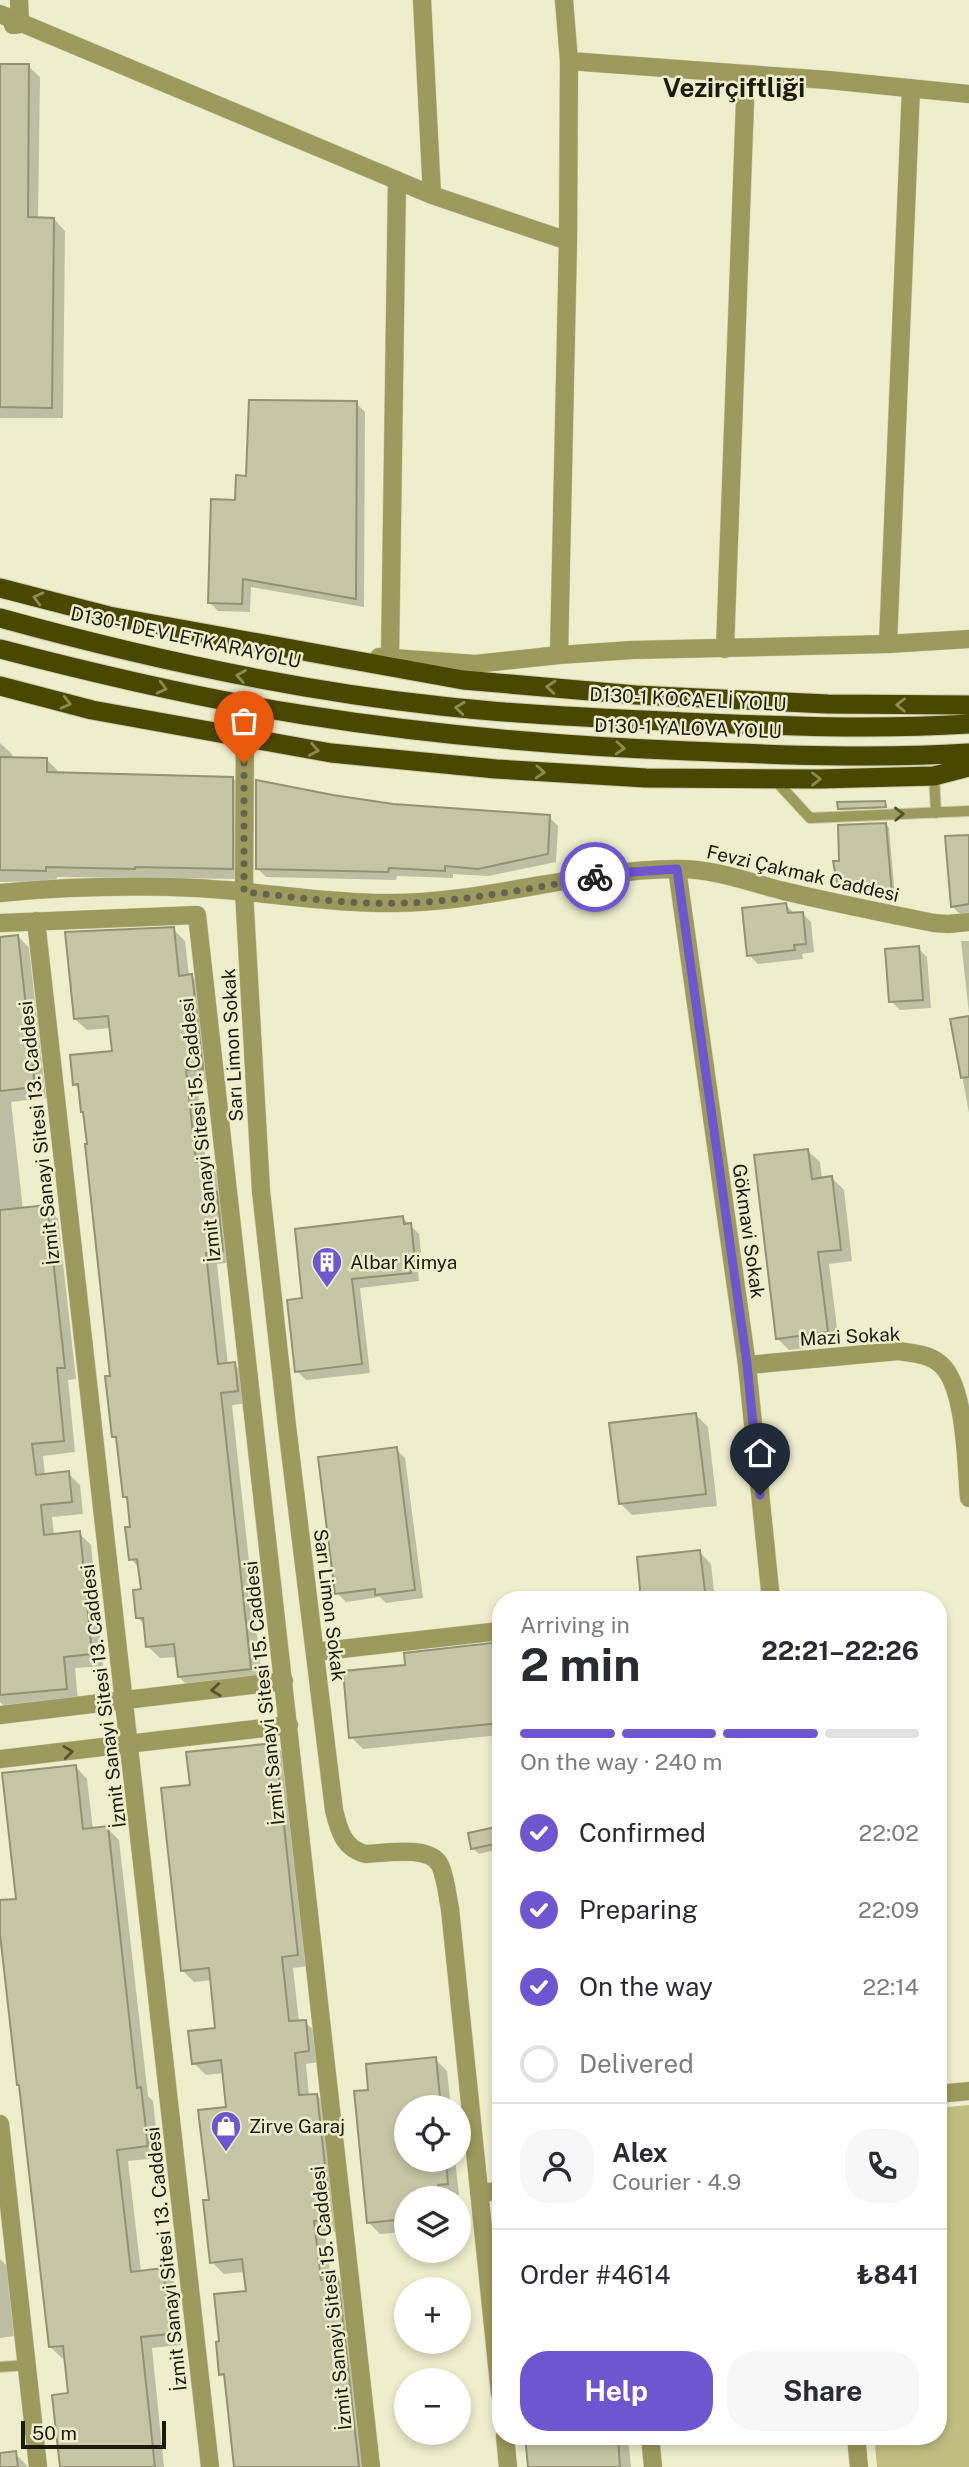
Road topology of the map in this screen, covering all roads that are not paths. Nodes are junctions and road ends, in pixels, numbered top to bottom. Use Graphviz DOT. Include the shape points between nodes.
graph roads {
  1 [pos="19,0"];
  2 [pos="422,0"];
  3 [pos="565,0"];
  4 [pos="0,14"];
  5 [pos="20,24"];
  6 [pos="0,26"];
  7 [pos="569,61"];
  8 [pos="746,74"];
  9 [pos="911,89"];
  10 [pos="969,94"];
  11 [pos="397,180"];
  12 [pos="432,195"];
  13 [pos="568,241"];
  14 [pos="0,589"];
  15 [pos="0,618"];
  16 [pos="969,639"];
  17 [pos="888,644"];
  18 [pos="288,648"];
  19 [pos="0,649"];
  20 [pos="724,649"];
  21 [pos="559,655"];
  22 [pos="390,658"];
  23 [pos="0,686"];
  24 [pos="405,701"];
  25 [pos="969,705"];
  26 [pos="969,724"];
  27 [pos="245,737"];
  28 [pos="969,753"];
  29 [pos="969,767"];
  30 [pos="934,776"];
  31 [pos="774,779"];
  32 [pos="969,811"];
  33 [pos="936,813"];
  34 [pos="677,869"];
  35 [pos="0,892"];
  36 [pos="244,892"];
  37 [pos="36,920"];
  38 [pos="969,922"];
  39 [pos="0,923"];
  40 [pos="747,1364"];
  41 [pos="969,1498"];
  42 [pos="770,1591"];
  43 [pos="492,1632"];
  44 [pos="315,1652"];
  45 [pos="284,1681"];
  46 [pos="125,1702"];
  47 [pos="0,1716"];
  48 [pos="289,1725"];
  49 [pos="130,1744"];
  50 [pos="0,1759"];
  51 [pos="969,2091"];
  52 [pos="947,2093"];
  53 [pos="0,2124"];
  54 [pos="492,2192"];
  55 [pos="479,2193"];
  56 [pos="492,2317"];
  57 [pos="27,2365"];
  58 [pos="0,2367"];
  59 [pos="506,2445"];
  60 [pos="651,2445"];
  61 [pos="857,2445"];
  62 [pos="38,2467"];
  63 [pos="209,2467"];
  64 [pos="371,2467"];
  65 [pos="508,2467"];
  66 [pos="653,2467"];
  67 [pos="859,2467"];
  1 -- 5 [label="street"];
  2 -- 12 [label="street"];
  3 -- 7 [label="street"];
  4 -- 5 [label="street"];
  5 -- 6 [label="street"];
  5 -- 11 [label="street"];
  7 -- 8 [label="street"];
  7 -- 13 [label="street"];
  8 -- 9 [label="street"];
  8 -- 20 [label="street"];
  9 -- 10 [label="street"];
  9 -- 17 [label="street"];
  11 -- 12 [label="street"];
  11 -- 22 [label="street"];
  12 -- 13 [label="street"];
  13 -- 21 [label="street"];
  18 -- 14 [label="highway, one-way" via="109,616"];
  24 -- 15 [label="highway, D130-1 DEVLETKARAYOLU, one-way" via="223,673"];
  16 -- 17 [label="street"];
  17 -- 20 [label="street"];
  18 -- 22 [label="street"];
  25 -- 18 [label="highway, one-way" via="636,695 463,680"];
  19 -- 28 [label="highway, D130-1 YALOVA YOLU, one-way" via="178,692 405,729 557,745 742,754"];
  20 -- 21 [label="street"];
  21 -- 22 [label="street" via="475,664"];
  23 -- 27 [label="highway, one-way" via="92,710"];
  26 -- 24 [label="highway, D130-1 KOCAELİ YOLU, one-way" via="783,726 488,711"];
  27 -- 31 [label="highway, one-way" via="331,753 496,769 646,778"];
  27 -- 36 [label="street, Sarı Limon Sokak"];
  29 -- 30 [label="highway"];
  31 -- 30 [label="highway, one-way"];
  30 -- 33 [label="lane"];
  31 -- 33 [label="lane, one-way" via="810,818"];
  32 -- 33 [label="lane"];
  34 -- 36 [label="street, Fevzi Çakmak Caddesi" via="405,903"];
  34 -- 38 [label="street, Fevzi Çakmak Caddesi" via="718,873 934,923"];
  34 -- 40 [label="street, Gökmavi Sokak"];
  35 -- 36 [label="street, Fevzi Çakmak Caddesi" via="139,887"];
  36 -- 44 [label="street, Sarı Limon Sokak" via="261,1191"];
  37 -- 39 [label="street"];
  37 -- 45 [label="street, İzmit Sanayi Sitesi 15. Caddesi" via="197,915"];
  37 -- 46 [label="street, İzmit Sanayi Sitesi 13. Caddesi"];
  40 -- 41 [label="street, Mazi Sokak" via="898,1351 937,1361 947,1370 959,1401"];
  40 -- 42 [label="street, Gökmavi Sokak"];
  43 -- 44 [label="street"];
  44 -- 55 [label="street, Sarı Limon Sokak" via="334,1810 342,1836 357,1852 432,1856 443,1874"];
  45 -- 46 [label="street, one-way"];
  45 -- 48 [label="street, İzmit Sanayi Sitesi 15. Caddesi"];
  46 -- 47 [label="street"];
  46 -- 49 [label="street, İzmit Sanayi Sitesi 13. Caddesi"];
  48 -- 49 [label="street"];
  48 -- 64 [label="street, İzmit Sanayi Sitesi 15. Caddesi"];
  50 -- 49 [label="street, one-way"];
  49 -- 63 [label="street, İzmit Sanayi Sitesi 13. Caddesi"];
  51 -- 52 [label="street"];
  53 -- 57 [label="street"];
  54 -- 55 [label="street"];
  55 -- 56 [label="street, Sarı Limon Sokak"];
  57 -- 58 [label="lane"];
  57 -- 62 [label="street"];
  59 -- 65 [label="street"];
  60 -- 66 [label="street"];
  61 -- 67 [label="street"];
}
